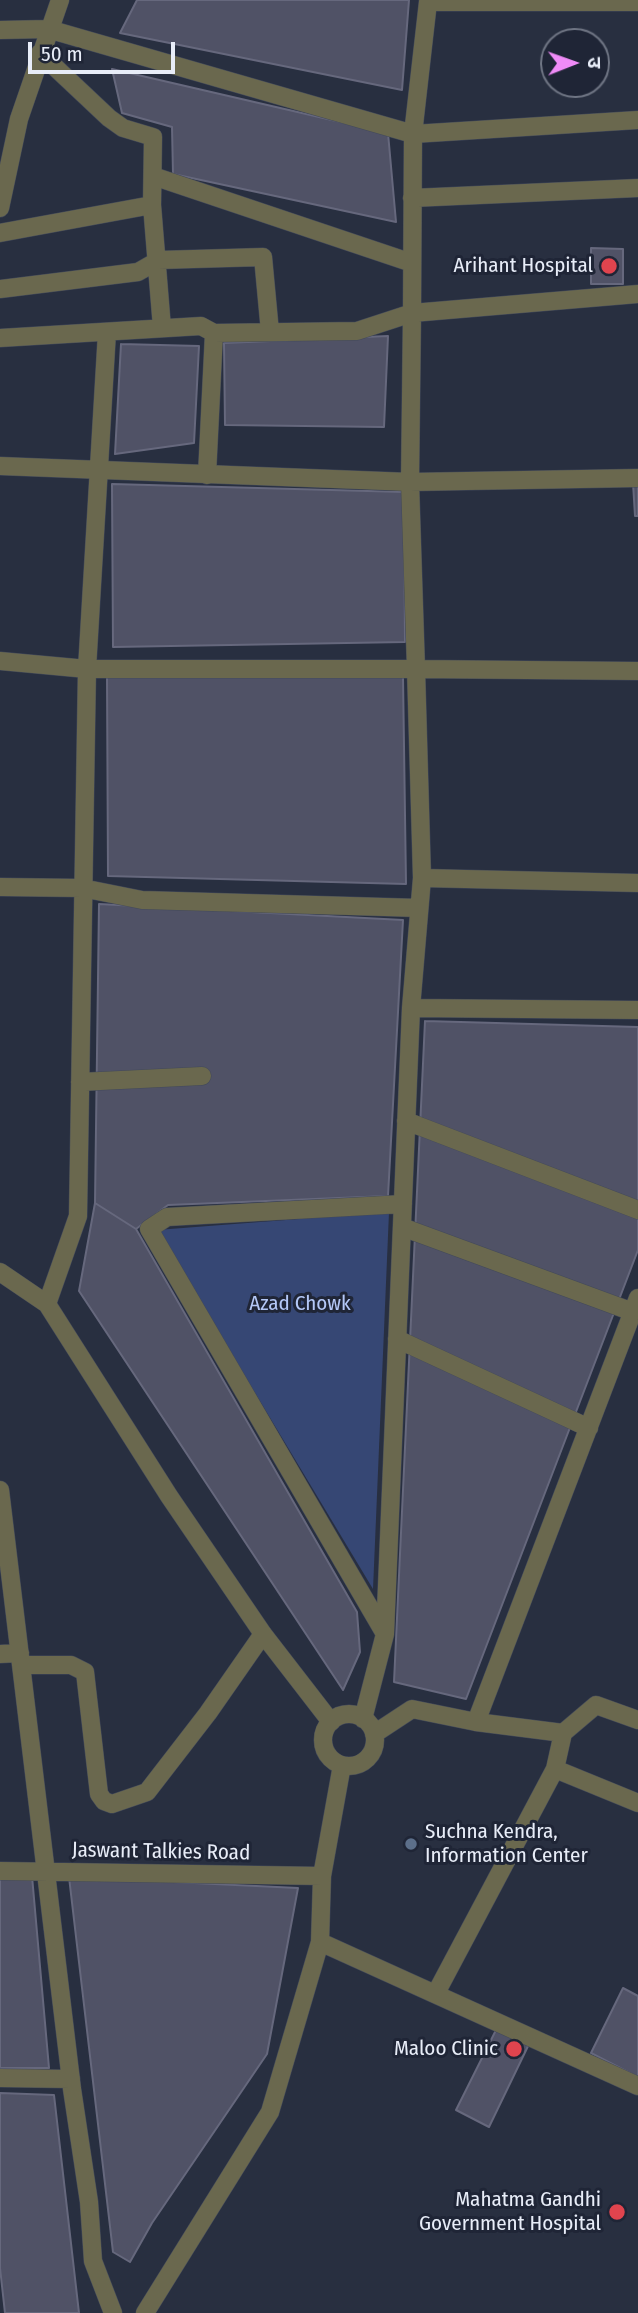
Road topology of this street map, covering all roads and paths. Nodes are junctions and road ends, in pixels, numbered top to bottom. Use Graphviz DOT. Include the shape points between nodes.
graph roads {
  1 [pos="61,0"];
  2 [pos="428,1"];
  3 [pos="638,2"];
  4 [pos="48,29"];
  5 [pos="0,30"];
  6 [pos="40,53"];
  7 [pos="638,120"];
  8 [pos="412,134"];
  9 [pos="153,176"];
  10 [pos="638,188"];
  11 [pos="412,198"];
  12 [pos="152,205"];
  13 [pos="0,208"];
  14 [pos="0,233"];
  15 [pos="159,260"];
  16 [pos="412,263"];
  17 [pos="0,289"];
  18 [pos="638,294"];
  19 [pos="412,313"];
  20 [pos="162,328"];
  21 [pos="107,332"];
  22 [pos="270,332"];
  23 [pos="214,333"];
  24 [pos="0,338"];
  25 [pos="0,466"];
  26 [pos="98,472"];
  27 [pos="207,475"];
  28 [pos="638,478"];
  29 [pos="410,482"];
  30 [pos="0,661"];
  31 [pos="87,669"];
  32 [pos="416,669"];
  33 [pos="638,671"];
  34 [pos="422,878"];
  35 [pos="638,883"];
  36 [pos="0,887"];
  37 [pos="82,888"];
  38 [pos="419,908"];
  39 [pos="411,1008"];
  40 [pos="638,1010"];
  41 [pos="202,1076"];
  42 [pos="79,1082"];
  43 [pos="406,1121"];
  44 [pos="403,1204"];
  45 [pos="638,1210"];
  46 [pos="402,1227"];
  47 [pos="0,1272"];
  48 [pos="47,1304"];
  49 [pos="635,1305"];
  50 [pos="397,1339"];
  51 [pos="589,1428"];
  52 [pos="0,1490"];
  53 [pos="263,1634"];
  54 [pos="385,1634"];
  55 [pos="0,1654"];
  56 [pos="21,1659"];
  57 [pos="363,1719"];
  58 [pos="638,1720"];
  59 [pos="331,1722"];
  60 [pos="476,1722"];
  61 [pos="563,1733"];
  62 [pos="374,1734"];
  63 [pos="342,1765"];
  64 [pos="555,1769"];
  65 [pos="638,1803"];
  66 [pos="0,1871"];
  67 [pos="48,1874"];
  68 [pos="322,1876"];
  69 [pos="320,1942"];
  70 [pos="436,1993"];
  71 [pos="0,2078"];
  72 [pos="71,2079"];
  73 [pos="638,2086"];
  74 [pos="113,2313"];
  75 [pos="145,2313"];
  1 -- 4 [label="street"];
  2 -- 3 [label="street"];
  2 -- 8 [label="street"];
  4 -- 5 [label="street"];
  4 -- 6 [label="street"];
  4 -- 8 [label="street"];
  6 -- 9 [label="street" via="109,118 123,128 153,137"];
  6 -- 13 [label="street" via="19,119"];
  7 -- 8 [label="street"];
  8 -- 11 [label="street"];
  9 -- 12 [label="street"];
  9 -- 16 [label="street"];
  10 -- 11 [label="street"];
  11 -- 16 [label="street"];
  12 -- 14 [label="street"];
  12 -- 15 [label="street"];
  15 -- 17 [label="street" via="138,271"];
  15 -- 20 [label="street"];
  15 -- 22 [label="street" via="263,257"];
  16 -- 19 [label="street"];
  18 -- 19 [label="street"];
  19 -- 22 [label="street" via="357,331"];
  19 -- 29 [label="street"];
  20 -- 21 [label="street"];
  20 -- 23 [label="street" via="201,326"];
  21 -- 24 [label="street"];
  21 -- 26 [label="street"];
  22 -- 23 [label="street"];
  23 -- 27 [label="street"];
  25 -- 26 [label="street"];
  26 -- 27 [label="street"];
  26 -- 31 [label="street"];
  27 -- 29 [label="street"];
  28 -- 29 [label="street"];
  29 -- 32 [label="street"];
  30 -- 31 [label="street"];
  31 -- 32 [label="street"];
  31 -- 37 [label="street"];
  32 -- 33 [label="street"];
  32 -- 34 [label="street"];
  34 -- 35 [label="street"];
  34 -- 38 [label="street"];
  36 -- 37 [label="street"];
  37 -- 38 [label="street" via="142,900"];
  37 -- 42 [label="street"];
  38 -- 39 [label="street"];
  39 -- 40 [label="street"];
  39 -- 43 [label="street"];
  41 -- 42 [label="street"];
  42 -- 48 [label="street" via="78,1216"];
  43 -- 44 [label="street"];
  43 -- 45 [label="street"];
  44 -- 46 [label="street"];
  44 -- 54 [label="street" via="167,1217 149,1229"];
  46 -- 49 [label="street"];
  46 -- 50 [label="street"];
  47 -- 48 [label="street"];
  48 -- 53 [label="street"];
  49 -- 51 [label="street"];
  50 -- 51 [label="street"];
  50 -- 54 [label="street"];
  51 -- 60 [label="street"];
  52 -- 56 [label="street"];
  53 -- 56 [label="street" via="147,1792 112,1804 99,1794 85,1672 71,1665"];
  53 -- 59 [label="street"];
  54 -- 57 [label="street"];
  55 -- 56 [label="street"];
  56 -- 67 [label="street"];
  57 -- 59 [label="street" via="346,1715"];
  57 -- 62 [label="street"];
  58 -- 61 [label="street" via="596,1706"];
  59 -- 63 [label="street" via="324,1735 325,1751"];
  60 -- 61 [label="street"];
  60 -- 62 [label="street" via="412,1709"];
  61 -- 64 [label="street"];
  62 -- 63 [label="street" via="373,1749 364,1761"];
  63 -- 68 [label="street"];
  64 -- 65 [label="street"];
  64 -- 70 [label="street"];
  66 -- 67 [label="street, Jaswant Talkies Road"];
  67 -- 68 [label="street, Jaswant Talkies Road"];
  67 -- 72 [label="street"];
  68 -- 69 [label="street"];
  69 -- 70 [label="street"];
  69 -- 75 [label="street" via="270,2112"];
  70 -- 73 [label="street"];
  71 -- 72 [label="street"];
  72 -- 74 [label="street" via="93,2261"];
}
